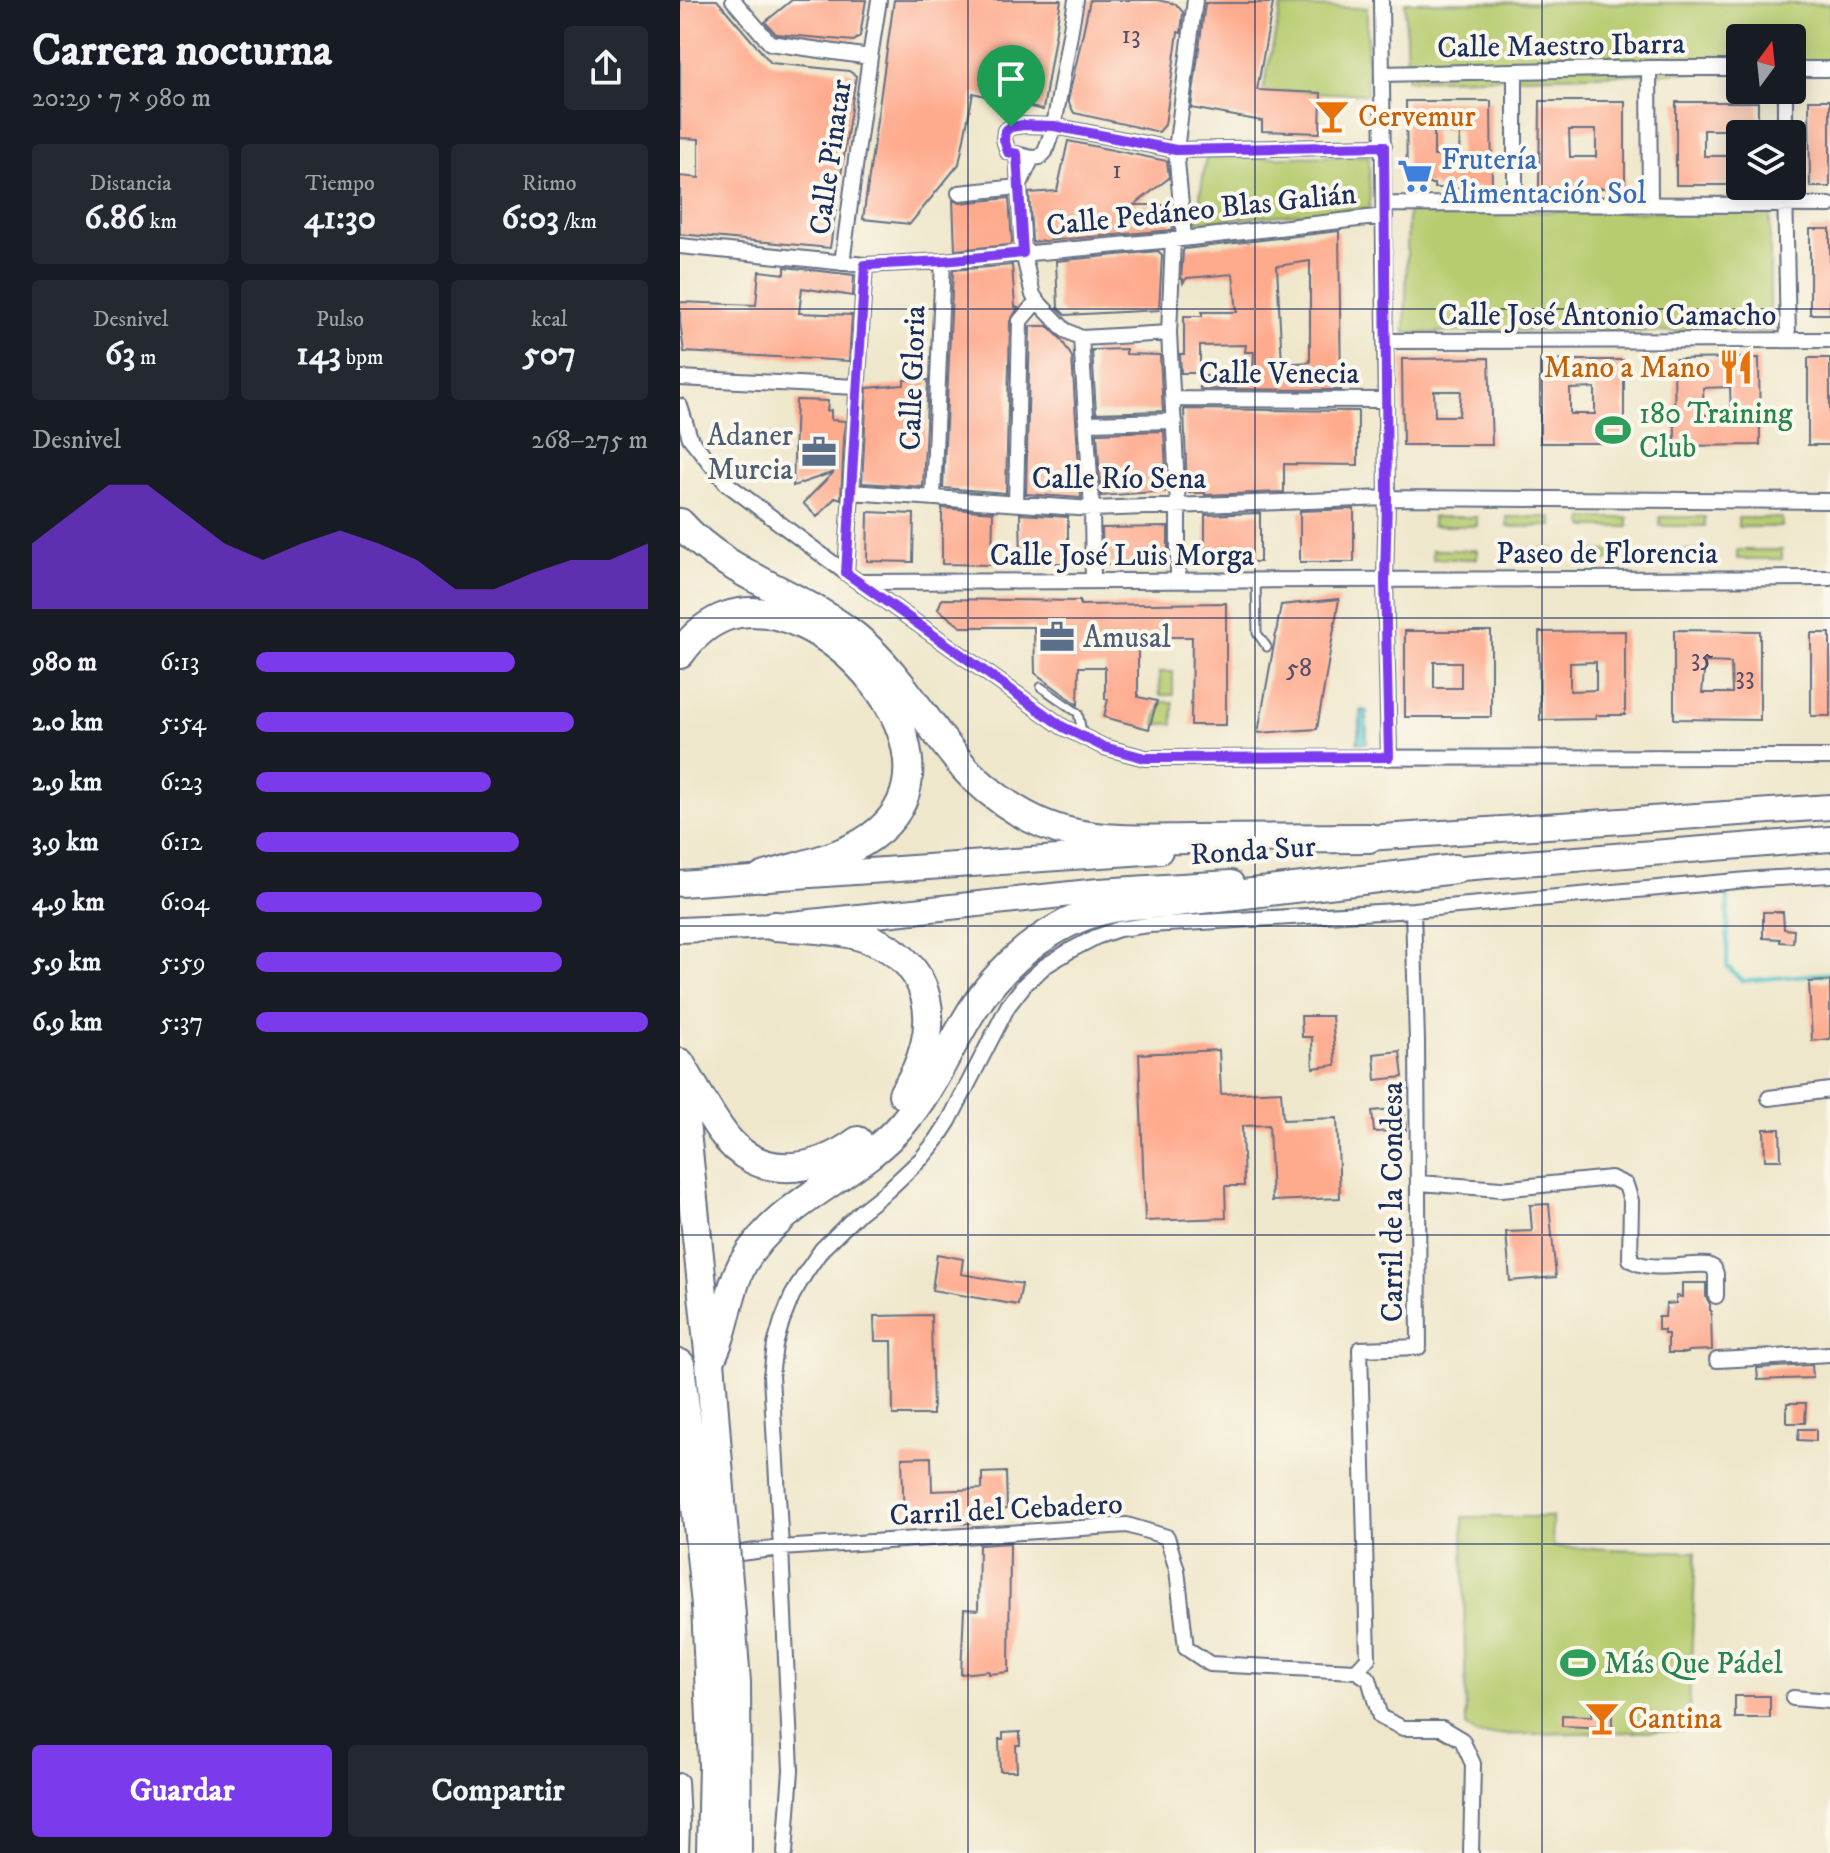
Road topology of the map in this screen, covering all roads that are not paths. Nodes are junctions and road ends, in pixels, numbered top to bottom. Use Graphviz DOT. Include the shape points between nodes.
graph roads {
  1 [pos="733,0"];
  2 [pos="879,0"];
  3 [pos="1076,0"];
  4 [pos="1195,0"];
  5 [pos="1381,0"];
  6 [pos="870,57"];
  7 [pos="1649,68"];
  8 [pos="1726,68"];
  9 [pos="1806,69"];
  10 [pos="1830,69"];
  11 [pos="1515,72"];
  12 [pos="1382,74"];
  13 [pos="1054,126"];
  14 [pos="1384,146"];
  15 [pos="1176,150"];
  16 [pos="1025,156"];
  17 [pos="1019,187"];
  18 [pos="959,193"];
  19 [pos="1785,200"];
  20 [pos="1515,204"];
  21 [pos="1650,205"];
  22 [pos="1785,205"];
  23 [pos="1830,205"];
  24 [pos="1385,210"];
  25 [pos="1178,239"];
  26 [pos="680,246"];
  27 [pos="1023,253"];
  28 [pos="943,261"];
  29 [pos="842,263"];
  30 [pos="865,265"];
  31 [pos="1037,301"];
  32 [pos="1169,333"];
  33 [pos="1081,338"];
  34 [pos="1788,340"];
  35 [pos="1830,340"];
  36 [pos="1385,341"];
  37 [pos="680,378"];
  38 [pos="857,387"];
  39 [pos="1173,399"];
  40 [pos="1386,400"];
  41 [pos="680,406"];
  42 [pos="1174,421"];
  43 [pos="1086,423"];
  44 [pos="851,492"];
  45 [pos="933,498"];
  46 [pos="1387,498"];
  47 [pos="1830,501"];
  48 [pos="1016,504"];
  49 [pos="1178,506"];
  50 [pos="1092,509"];
  51 [pos="680,523"];
  52 [pos="846,573"];
  53 [pos="1830,578"];
  54 [pos="1385,580"];
  55 [pos="1093,581"];
  56 [pos="1178,581"];
  57 [pos="1256,581"];
  58 [pos="860,582"];
  59 [pos="1267,647"];
  60 [pos="680,654"];
  61 [pos="1041,687"];
  62 [pos="1083,738"];
  63 [pos="1389,757"];
  64 [pos="1830,757"];
  65 [pos="1830,807"];
  66 [pos="1369,838"];
  67 [pos="1830,839"];
  68 [pos="1455,869"];
  69 [pos="1830,875"];
  70 [pos="763,877"];
  71 [pos="680,884"];
  72 [pos="1413,910"];
  73 [pos="774,926"];
  74 [pos="680,930"];
  75 [pos="680,1063"];
  76 [pos="680,1075"];
  77 [pos="1830,1090"];
  78 [pos="1769,1098"];
  79 [pos="1419,1183"];
  80 [pos="1716,1296"];
  81 [pos="1830,1354"];
  82 [pos="1717,1360"];
  83 [pos="710,1361"];
  84 [pos="680,1364"];
  85 [pos="708,1503"];
  86 [pos="781,1548"];
  87 [pos="693,1559"];
  88 [pos="718,1604"];
  89 [pos="1356,1671"];
  90 [pos="1793,1698"];
  91 [pos="1830,1701"];
  92 [pos="680,1781"];
  93 [pos="681,1853"];
  94 [pos="711,1853"];
  95 [pos="737,1853"];
  96 [pos="785,1853"];
  97 [pos="1471,1853"];
  1 -- 6 [label="street, Calle Pinatar" via="770,43"];
  2 -- 6 [label="street, Calle Pinatar"];
  3 -- 13 [label="street"];
  4 -- 15 [label="street"];
  5 -- 12 [label="street"];
  6 -- 29 [label="street, Calle Pinatar"];
  7 -- 8 [label="street, Calle Maestro Ibarra"];
  7 -- 11 [label="street, Calle Maestro Ibarra"];
  7 -- 21 [label="street"];
  9 -- 10 [label="street"];
  11 -- 12 [label="street, Calle Maestro Ibarra"];
  11 -- 20 [label="street"];
  12 -- 14 [label="street"];
  13 -- 15 [label="street"];
  13 -- 16 [label="street" via="1045,152"];
  13 -- 16 [label="street" via="1024,125 1005,131 1008,152"];
  14 -- 15 [label="street"];
  14 -- 24 [label="street"];
  15 -- 25 [label="street"];
  16 -- 17 [label="street"];
  17 -- 18 [label="street"];
  17 -- 27 [label="street"];
  19 -- 22 [label="street"];
  20 -- 21 [label="street, Calle Pedáneo Blas Galián"];
  20 -- 24 [label="street, Calle Pedáneo Blas Galián"];
  21 -- 22 [label="street, Calle Pedáneo Blas Galián"];
  22 -- 23 [label="street, Calle Pedáneo Blas Galián"];
  22 -- 34 [label="street"];
  24 -- 25 [label="street, Calle Pedáneo Blas Galián"];
  24 -- 36 [label="street"];
  25 -- 27 [label="street, Calle Pedáneo Blas Galián"];
  25 -- 32 [label="street"];
  26 -- 29 [label="street, Calle Pedáneo Blas Galián"];
  27 -- 28 [label="street, Calle Pedáneo Blas Galián"];
  27 -- 31 [label="street"];
  28 -- 30 [label="street, Calle Pedáneo Blas Galián"];
  28 -- 45 [label="street, Calle Gloria"];
  29 -- 30 [label="street, Calle Pedáneo Blas Galián"];
  30 -- 38 [label="street"];
  31 -- 33 [label="street" via="1065,330"];
  31 -- 48 [label="street" via="1020,321"];
  32 -- 33 [label="street"];
  32 -- 39 [label="street"];
  33 -- 43 [label="street"];
  34 -- 35 [label="street, Calle José Antonio Camacho"];
  34 -- 36 [label="street, Calle José Antonio Camacho"];
  36 -- 40 [label="street"];
  37 -- 38 [label="street"];
  38 -- 44 [label="street"];
  39 -- 40 [label="street, Calle Venecia"];
  39 -- 42 [label="street"];
  40 -- 46 [label="street"];
  41 -- 52 [label="street" via="690,438 726,483"];
  42 -- 43 [label="street"];
  42 -- 49 [label="street"];
  43 -- 50 [label="street"];
  44 -- 45 [label="street, Calle Río Sena"];
  44 -- 52 [label="street"];
  45 -- 48 [label="street, Calle Río Sena"];
  46 -- 47 [label="street, Paseo de Florencia"];
  46 -- 49 [label="street, Calle Río Sena"];
  46 -- 54 [label="street"];
  48 -- 50 [label="street, Calle Río Sena"];
  49 -- 50 [label="street, Calle Río Sena"];
  49 -- 56 [label="street"];
  50 -- 55 [label="street"];
  51 -- 66 [label="highway" via="734,567 856,637 890,669 971,775 1036,820 1071,833 1121,839"];
  52 -- 58 [label="street"];
  53 -- 54 [label="street, Paseo de Florencia"];
  54 -- 57 [label="street, Calle José Luis Morga"];
  54 -- 63 [label="street"];
  55 -- 56 [label="street, Calle José Luis Morga"];
  55 -- 58 [label="street, Calle José Luis Morga"];
  56 -- 57 [label="street, Calle José Luis Morga"];
  57 -- 59 [label="lane" via="1257,633"];
  58 -- 62 [label="street"];
  60 -- 70 [label="highway" via="697,634 726,617 756,613 789,620 836,646 866,673 903,737 906,786 883,828 837,856"];
  61 -- 62 [label="lane" via="1078,713"];
  62 -- 63 [label="street" via="1145,758"];
  63 -- 64 [label="street"];
  65 -- 66 [label="main road, Ronda Sur"];
  66 -- 70 [label="main road, Ronda Sur"];
  67 -- 68 [label="main road, Ronda Sur"];
  68 -- 73 [label="main road, Ronda Sur" via="1099,891"];
  68 -- 83 [label="highway" via="1123,906 1077,919 1039,940 990,986 902,1124 759,1240 735,1279"];
  69 -- 72 [label="street"];
  70 -- 71 [label="main road, Ronda Sur"];
  72 -- 79 [label="street, Carril de la Condesa"];
  72 -- 86 [label="street" via="1119,929 1071,950 1025,984 936,1141 822,1249 792,1296 775,1345 771,1376"];
  73 -- 74 [label="main road, Ronda Sur"];
  73 -- 75 [label="highway" via="855,935 890,950 914,973 928,1002 929,1028 919,1067 902,1096 874,1128 830,1160 778,1167 732,1145"];
  76 -- 83 [label="highway"];
  77 -- 78 [label="street"];
  79 -- 80 [label="street" via="1501,1189 1619,1181 1631,1201 1633,1263 1708,1265 1716,1274"];
  79 -- 89 [label="street, Carril de la Condesa" via="1419,1347 1360,1349 1368,1658"];
  81 -- 82 [label="street"];
  83 -- 85 [label="highway"];
  84 -- 85 [label="highway"];
  85 -- 88 [label="highway, bridge"];
  86 -- 87 [label="street"];
  86 -- 89 [label="street, Carril del Cebadero" via="1127,1525 1167,1537 1177,1570 1186,1648 1210,1664"];
  86 -- 96 [label="street" via="791,1770"];
  88 -- 94 [label="highway"];
  88 -- 95 [label="highway" via="736,1683"];
  89 -- 97 [label="street" via="1369,1679 1380,1717 1403,1728 1442,1728 1462,1740 1473,1764"];
  90 -- 91 [label="street"];
  92 -- 93 [label="street"];
}
